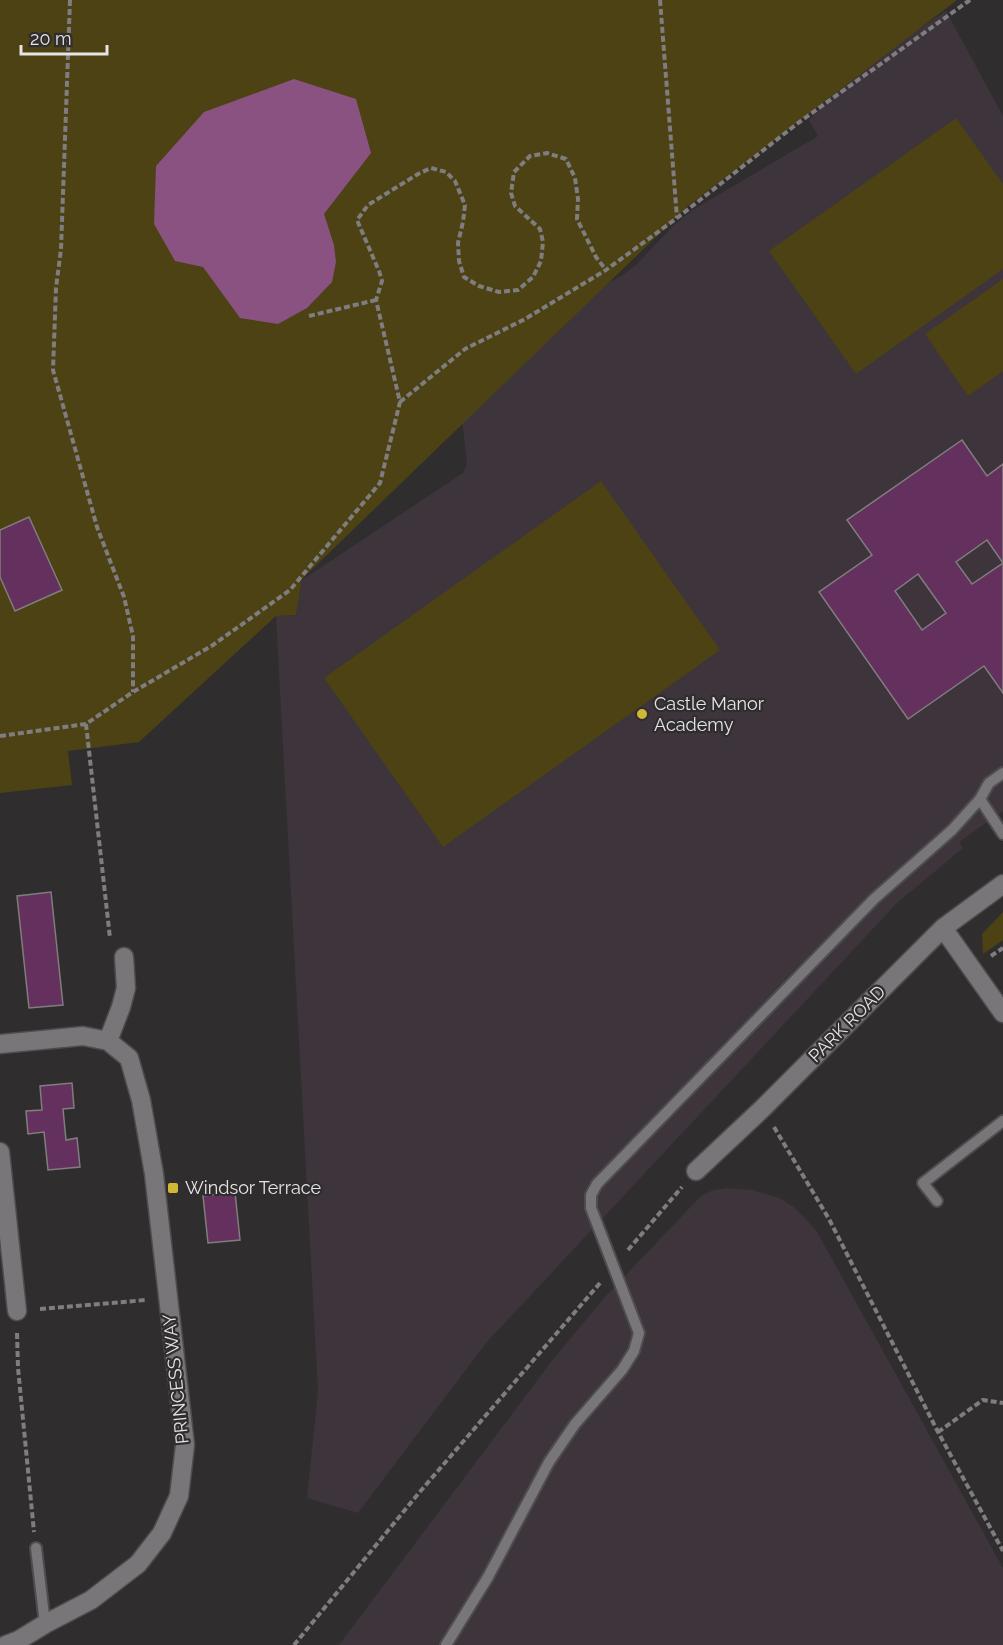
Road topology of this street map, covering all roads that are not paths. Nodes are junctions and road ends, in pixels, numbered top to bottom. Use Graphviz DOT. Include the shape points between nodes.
graph roads {
  1 [pos="1003,773"];
  2 [pos="980,799"];
  3 [pos="1003,834"];
  4 [pos="1003,884"];
  5 [pos="943,927"];
  6 [pos="124,957"];
  7 [pos="1003,1013"];
  8 [pos="108,1041"];
  9 [pos="0,1044"];
  10 [pos="1003,1121"];
  11 [pos="0,1152"];
  12 [pos="696,1171"];
  13 [pos="937,1201"];
  14 [pos="17,1311"];
  15 [pos="36,1548"];
  16 [pos="37,1634"];
  17 [pos="6,1645"];
  18 [pos="446,1645"];
  1 -- 2 [label="lane" via="989,783"];
  2 -- 3 [label="lane"];
  2 -- 18 [label="lane" via="952,830 874,898 597,1184 591,1195 591,1208 639,1333 634,1351 549,1462 488,1577"];
  4 -- 5 [label="street, PARK ROAD"];
  5 -- 7 [label="street"];
  5 -- 12 [label="street, PARK ROAD"];
  6 -- 8 [label="street" via="126,988"];
  8 -- 9 [label="street" via="83,1036"];
  8 -- 16 [label="street, PRINCESS WAY" via="129,1058 141,1100 154,1174 185,1446 179,1496 162,1533 138,1564"];
  10 -- 13 [label="lane" via="923,1183"];
  11 -- 14 [label="street"];
  15 -- 16 [label="lane"];
  16 -- 17 [label="street, PRINCESS WAY"];
}
